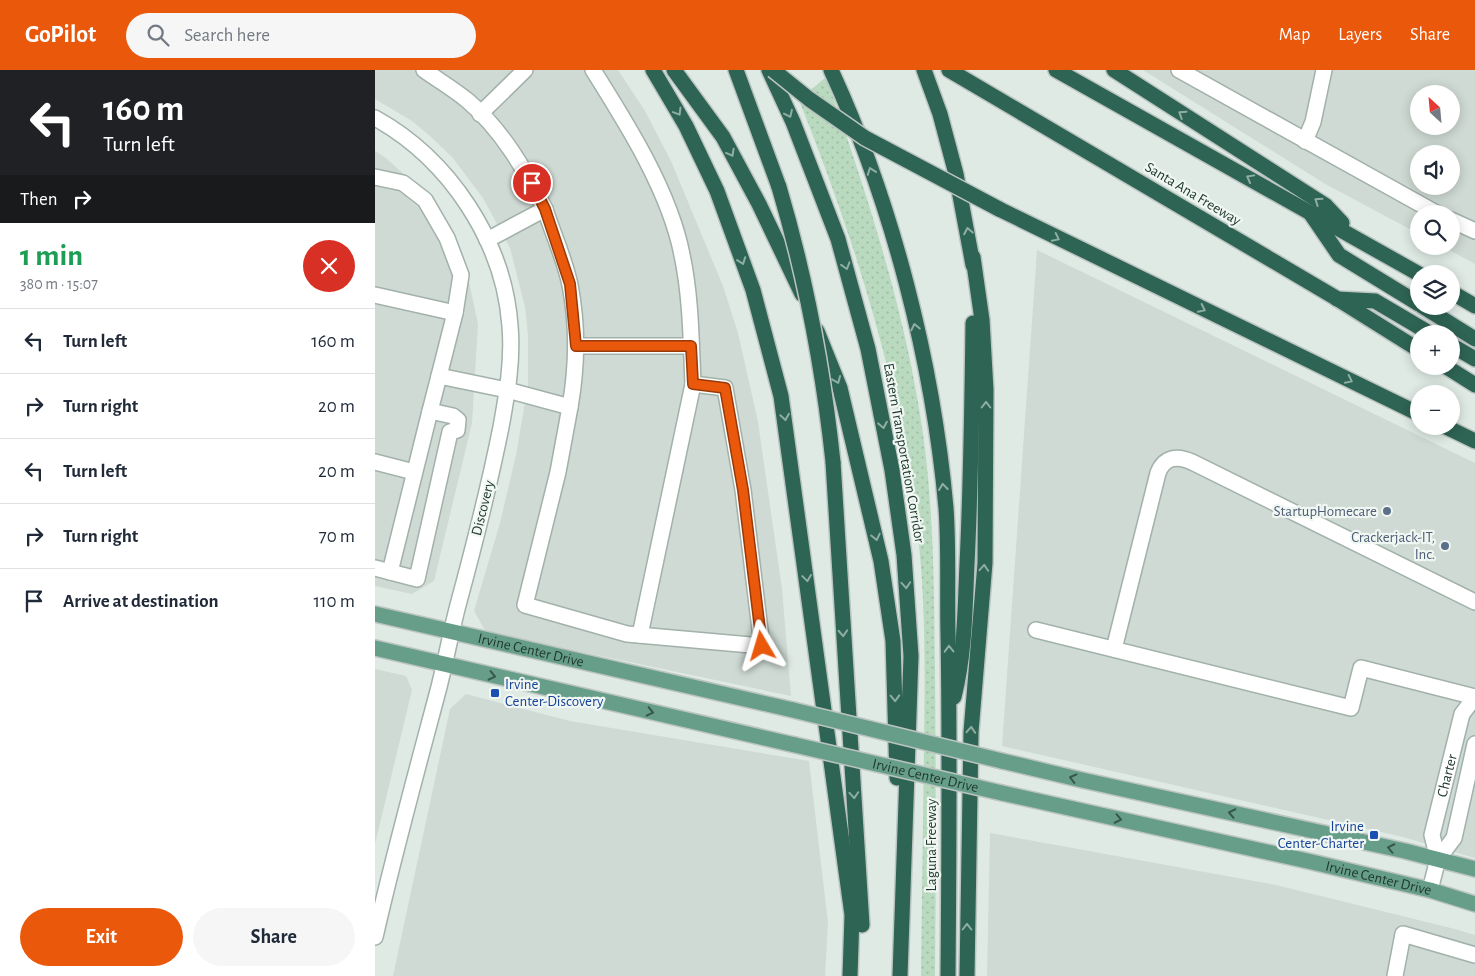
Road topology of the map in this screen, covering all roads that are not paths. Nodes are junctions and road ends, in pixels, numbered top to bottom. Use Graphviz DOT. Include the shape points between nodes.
graph roads {
  1 [pos="424,70"];
  2 [pos="525,70"];
  3 [pos="593,70"];
  4 [pos="653,70"];
  5 [pos="674,70"];
  6 [pos="737,70"];
  7 [pos="769,70"];
  8 [pos="773,70"];
  9 [pos="831,70"];
  10 [pos="923,70"];
  11 [pos="949,70"];
  12 [pos="1056,70"];
  13 [pos="1113,70"];
  14 [pos="1179,70"];
  15 [pos="1324,70"];
  16 [pos="480,114"];
  17 [pos="375,118"];
  18 [pos="1305,141"];
  19 [pos="375,167"];
  20 [pos="381,178"];
  21 [pos="1422,205"];
  22 [pos="545,209"];
  23 [pos="1308,210"];
  24 [pos="1460,224"];
  25 [pos="1475,231"];
  26 [pos="1353,236"];
  27 [pos="487,240"];
  28 [pos="973,257"];
  29 [pos="1410,269"];
  30 [pos="375,295"];
  31 [pos="1460,297"];
  32 [pos="1335,298"];
  33 [pos="1410,298"];
  34 [pos="1475,306"];
  35 [pos="455,313"];
  36 [pos="1436,315"];
  37 [pos="1416,325"];
  38 [pos="1475,339"];
  39 [pos="1410,344"];
  40 [pos="576,346"];
  41 [pos="691,346"];
  42 [pos="1460,350"];
  43 [pos="1475,359"];
  44 [pos="1459,375"];
  45 [pos="439,376"];
  46 [pos="693,384"];
  47 [pos="1475,385"];
  48 [pos="507,390"];
  49 [pos="570,407"];
  50 [pos="1410,410"];
  51 [pos="430,411"];
  52 [pos="1460,434"];
  53 [pos="1475,441"];
  54 [pos="375,462"];
  55 [pos="413,472"];
  56 [pos="382,570"];
  57 [pos="1475,602"];
  58 [pos="375,614"];
  59 [pos="1035,630"];
  60 [pos="451,632"];
  61 [pos="640,635"];
  62 [pos="375,648"];
  63 [pos="1113,649"];
  64 [pos="444,665"];
  65 [pos="1475,697"];
  66 [pos="949,715"];
  67 [pos="1475,744"];
  68 [pos="1438,858"];
  69 [pos="1475,870"];
  70 [pos="1430,890"];
  71 [pos="1475,904"];
  72 [pos="902,919"];
  73 [pos="375,937"];
  74 [pos="1475,955"];
  75 [pos="850,976"];
  76 [pos="860,976"];
  77 [pos="900,976"];
  78 [pos="948,976"];
  79 [pos="967,976"];
  80 [pos="1395,976"];
  1 -- 16 [label="street" via="469,101"];
  2 -- 16 [label="street"];
  3 -- 41 [label="street" via="627,126 667,206 682,254 689,298"];
  4 -- 75 [label="highway, one-way" via="686,126 717,191 753,290 781,396 852,915"];
  5 -- 72 [label="highway, one-way" via="723,137 759,204 791,267 840,388 881,561 893,641"];
  6 -- 76 [label="highway, one-way, bridge" via="779,187 819,349 833,462 863,923"];
  7 -- 72 [label="highway, Eastern Transportation Corridor, one-way" via="793,122 838,239 868,349 892,470 904,555 911,656"];
  8 -- 50 [label="highway, one-way, bridge" via="865,138 1013,216"];
  66 -- 9 [label="highway, Eastern Transportation Corridor, one-way" via="946,509 933,407 903,272 871,171"];
  28 -- 10 [label="highway, one-way" via="940,114"];
  11 -- 32 [label="highway, Santa Ana Freeway"];
  23 -- 12 [label="highway, one-way"];
  26 -- 13 [label="highway, one-way" via="1325,205"];
  14 -- 18 [label="street"];
  15 -- 18 [label="street" via="1313,122"];
  16 -- 22 [label="street" via="503,138"];
  17 -- 27 [label="street, Discovery" via="392,127 439,168 459,192"];
  18 -- 21 [label="street"];
  19 -- 20 [label="street"];
  20 -- 35 [label="street" via="403,183 425,200 447,238 461,275"];
  22 -- 27 [label="street"];
  22 -- 40 [label="street" via="570,284"];
  23 -- 26 [label="highway"];
  23 -- 33 [label="highway" via="1339,255"];
  24 -- 25 [label="street"];
  26 -- 29 [label="highway"];
  27 -- 48 [label="street, Discovery" via="502,280 510,326"];
  28 -- 66 [label="highway" via="972,462 967,580 961,673"];
  79 -- 28 [label="highway, one-way" via="971,732 985,553 986,390 982,320"];
  30 -- 35 [label="street"];
  31 -- 34 [label="highway"];
  32 -- 37 [label="highway" via="1375,301"];
  32 -- 39 [label="highway, Santa Ana Freeway"];
  35 -- 45 [label="street"];
  36 -- 38 [label="highway"];
  40 -- 41 [label="street"];
  40 -- 49 [label="street"];
  41 -- 46 [label="street"];
  42 -- 43 [label="highway"];
  44 -- 47 [label="highway"];
  45 -- 48 [label="street"];
  45 -- 51 [label="street"];
  46 -- 61 [label="street"];
  46 -- 61 [label="street" via="725,388 743,490 762,646"];
  48 -- 49 [label="street"];
  48 -- 60 [label="street, Discovery" via="489,490"];
  49 -- 61 [label="street" via="558,472 525,605"];
  51 -- 55 [label="street"];
  51 -- 56 [label="street" via="458,420 457,430 450,432 417,579"];
  52 -- 53 [label="highway"];
  54 -- 55 [label="street"];
  55 -- 56 [label="street"];
  57 -- 63 [label="street" via="1192,462 1175,457 1167,460 1158,473"];
  58 -- 60 [label="main road, Irvine Center Drive"];
  59 -- 63 [label="street"];
  60 -- 64 [label="street, Discovery"];
  68 -- 60 [label="main road, Irvine Center Drive, one-way, bridge" via="1082,780"];
  62 -- 64 [label="main road, Irvine Center Drive"];
  63 -- 65 [label="street" via="1351,708 1361,668"];
  64 -- 70 [label="main road, Irvine Center Drive, one-way, bridge"];
  64 -- 73 [label="street, Discovery"];
  65 -- 68 [label="street, Charter" via="1462,714 1432,835"];
  66 -- 78 [label="highway, Laguna Freeway"];
  67 -- 68 [label="street, Charter" via="1454,838"];
  68 -- 69 [label="main road, Irvine Center Drive"];
  68 -- 70 [label="street, Charter"];
  70 -- 71 [label="main road, Irvine Center Drive"];
  72 -- 77 [label="highway"];
  74 -- 80 [label="street" via="1403,934"];
}
